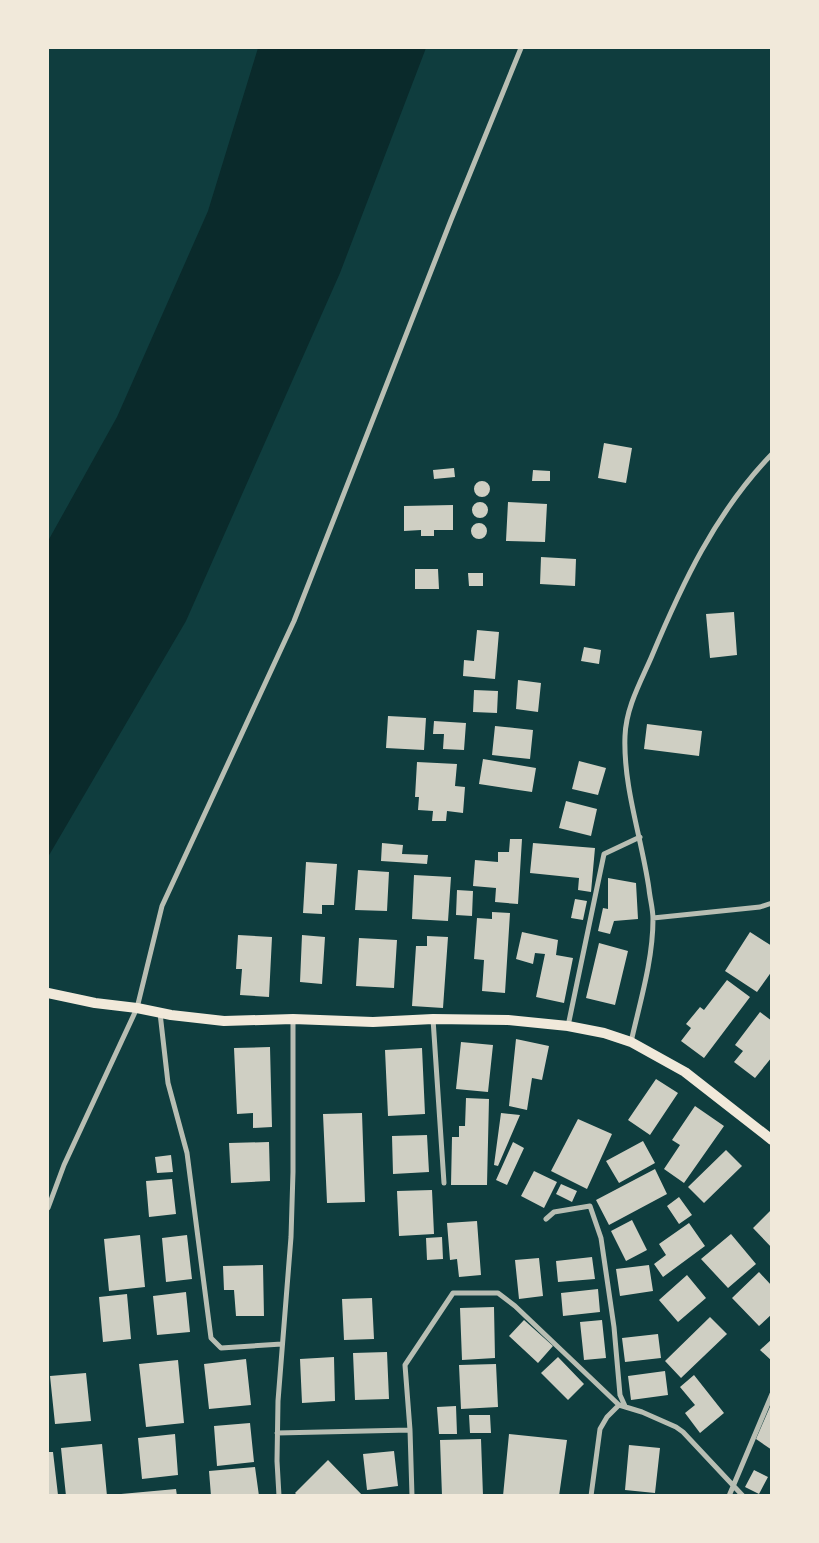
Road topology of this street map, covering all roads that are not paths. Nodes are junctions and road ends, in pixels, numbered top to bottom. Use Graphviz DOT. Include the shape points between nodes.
graph roads {
  1 [pos="521,48"];
  2 [pos="772,454"];
  3 [pos="640,837"];
  4 [pos="772,903"];
  5 [pos="653,918"];
  6 [pos="48,993"];
  7 [pos="136,1008"];
  8 [pos="160,1013"];
  9 [pos="293,1018"];
  10 [pos="433,1019"];
  11 [pos="568,1026"];
  12 [pos="631,1042"];
  13 [pos="772,1140"];
  14 [pos="444,1183"];
  15 [pos="48,1208"];
  16 [pos="546,1219"];
  17 [pos="282,1344"];
  18 [pos="772,1394"];
  19 [pos="622,1405"];
  20 [pos="410,1430"];
  21 [pos="277,1432"];
  22 [pos="734,1485"];
  23 [pos="279,1496"];
  24 [pos="412,1496"];
  25 [pos="591,1496"];
  26 [pos="729,1496"];
  27 [pos="743,1496"];
  1 -- 7 [label="street" via="294,621 162,906"];
  2 -- 3 [label="street" via="752,474 722,515 677,596 629,707 625,735 626,766"];
  3 -- 5 [label="street"];
  3 -- 11 [label="street" via="604,854"];
  4 -- 5 [label="street"];
  5 -- 12 [label="street" via="648,969"];
  6 -- 7 [label="main road"];
  7 -- 8 [label="main road"];
  7 -- 15 [label="street" via="64,1165"];
  8 -- 9 [label="main road" via="224,1020"];
  8 -- 17 [label="street" via="168,1082 187,1153 211,1338 221,1348"];
  9 -- 10 [label="main road" via="373,1022"];
  9 -- 17 [label="street" via="291,1238"];
  10 -- 11 [label="main road" via="508,1020"];
  10 -- 14 [label="street"];
  11 -- 12 [label="main road"];
  12 -- 13 [label="main road" via="684,1072"];
  16 -- 19 [label="street" via="554,1212 590,1206 601,1238"];
  17 -- 21 [label="street"];
  18 -- 22 [label="street"];
  19 -- 20 [label="street" via="498,1293 453,1293 405,1365"];
  19 -- 22 [label="street" via="676,1427"];
  19 -- 25 [label="street" via="607,1417 600,1429"];
  20 -- 21 [label="street"];
  20 -- 24 [label="street"];
  21 -- 23 [label="street"];
  22 -- 26 [label="street"];
  22 -- 27 [label="street"];
}
